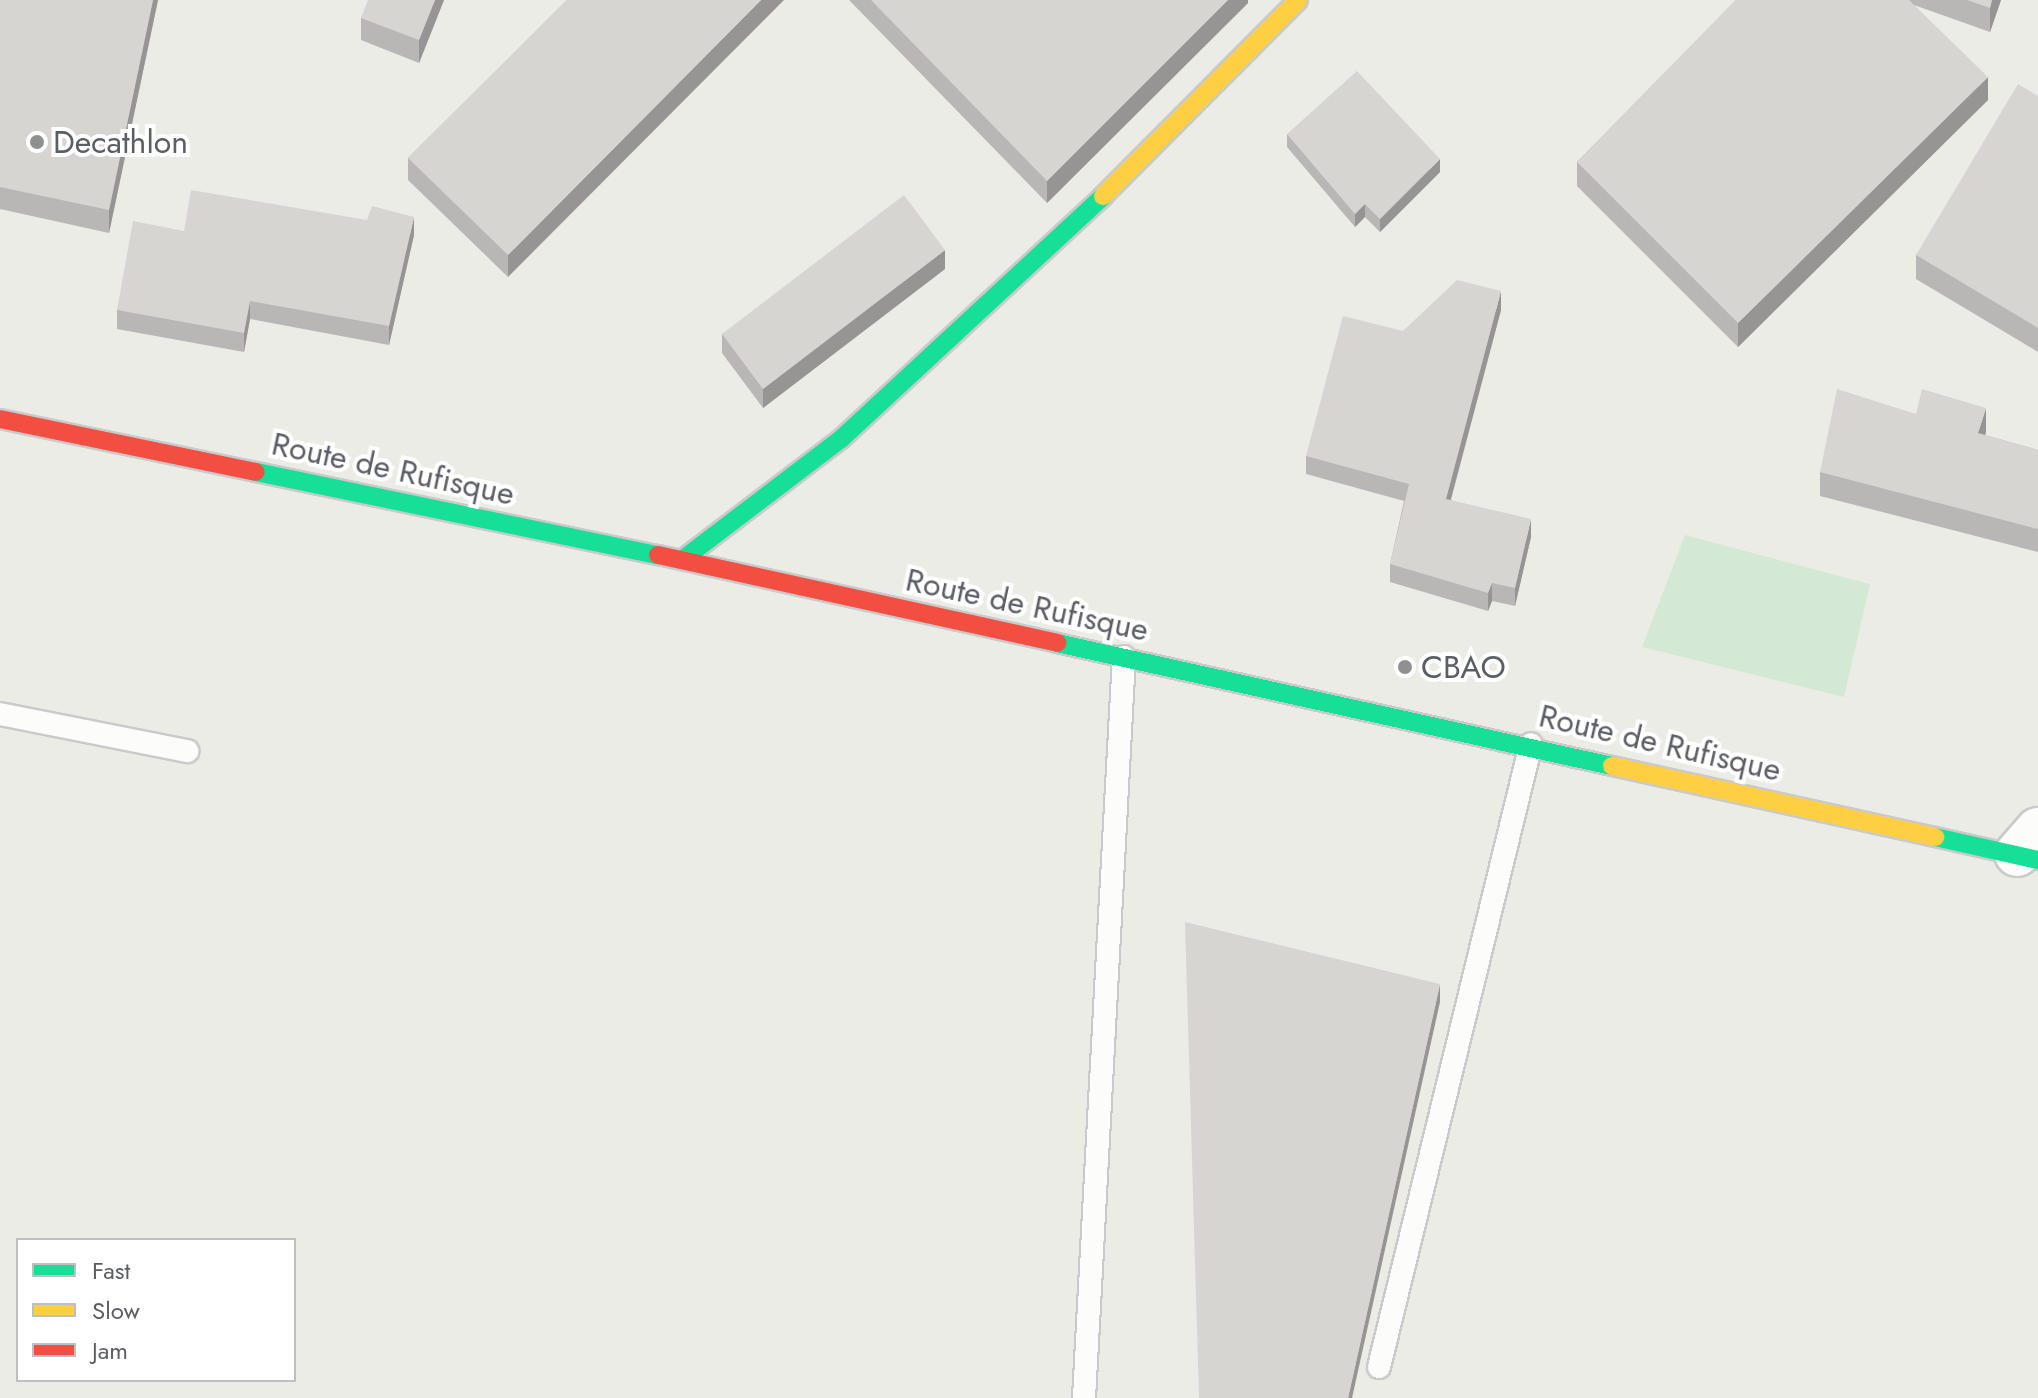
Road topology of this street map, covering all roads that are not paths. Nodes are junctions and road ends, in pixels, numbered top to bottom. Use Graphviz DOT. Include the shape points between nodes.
graph roads {
  1 [pos="1298,0"];
  2 [pos="0,419"];
  3 [pos="682,560"];
  4 [pos="1124,657"];
  5 [pos="0,714"];
  6 [pos="1531,744"];
  7 [pos="187,751"];
  8 [pos="2031,848"];
  9 [pos="1379,1367"];
  10 [pos="1084,1398"];
  1 -- 3 [label="main road" via="1069,231 886,398"];
  2 -- 3 [label="main road, Route de Rufisque"];
  3 -- 4 [label="main road, Route de Rufisque"];
  4 -- 6 [label="main road, Route de Rufisque"];
  4 -- 10 [label="lane"];
  5 -- 7 [label="lane"];
  6 -- 8 [label="main road, Route de Rufisque"];
  6 -- 9 [label="lane"];
}
